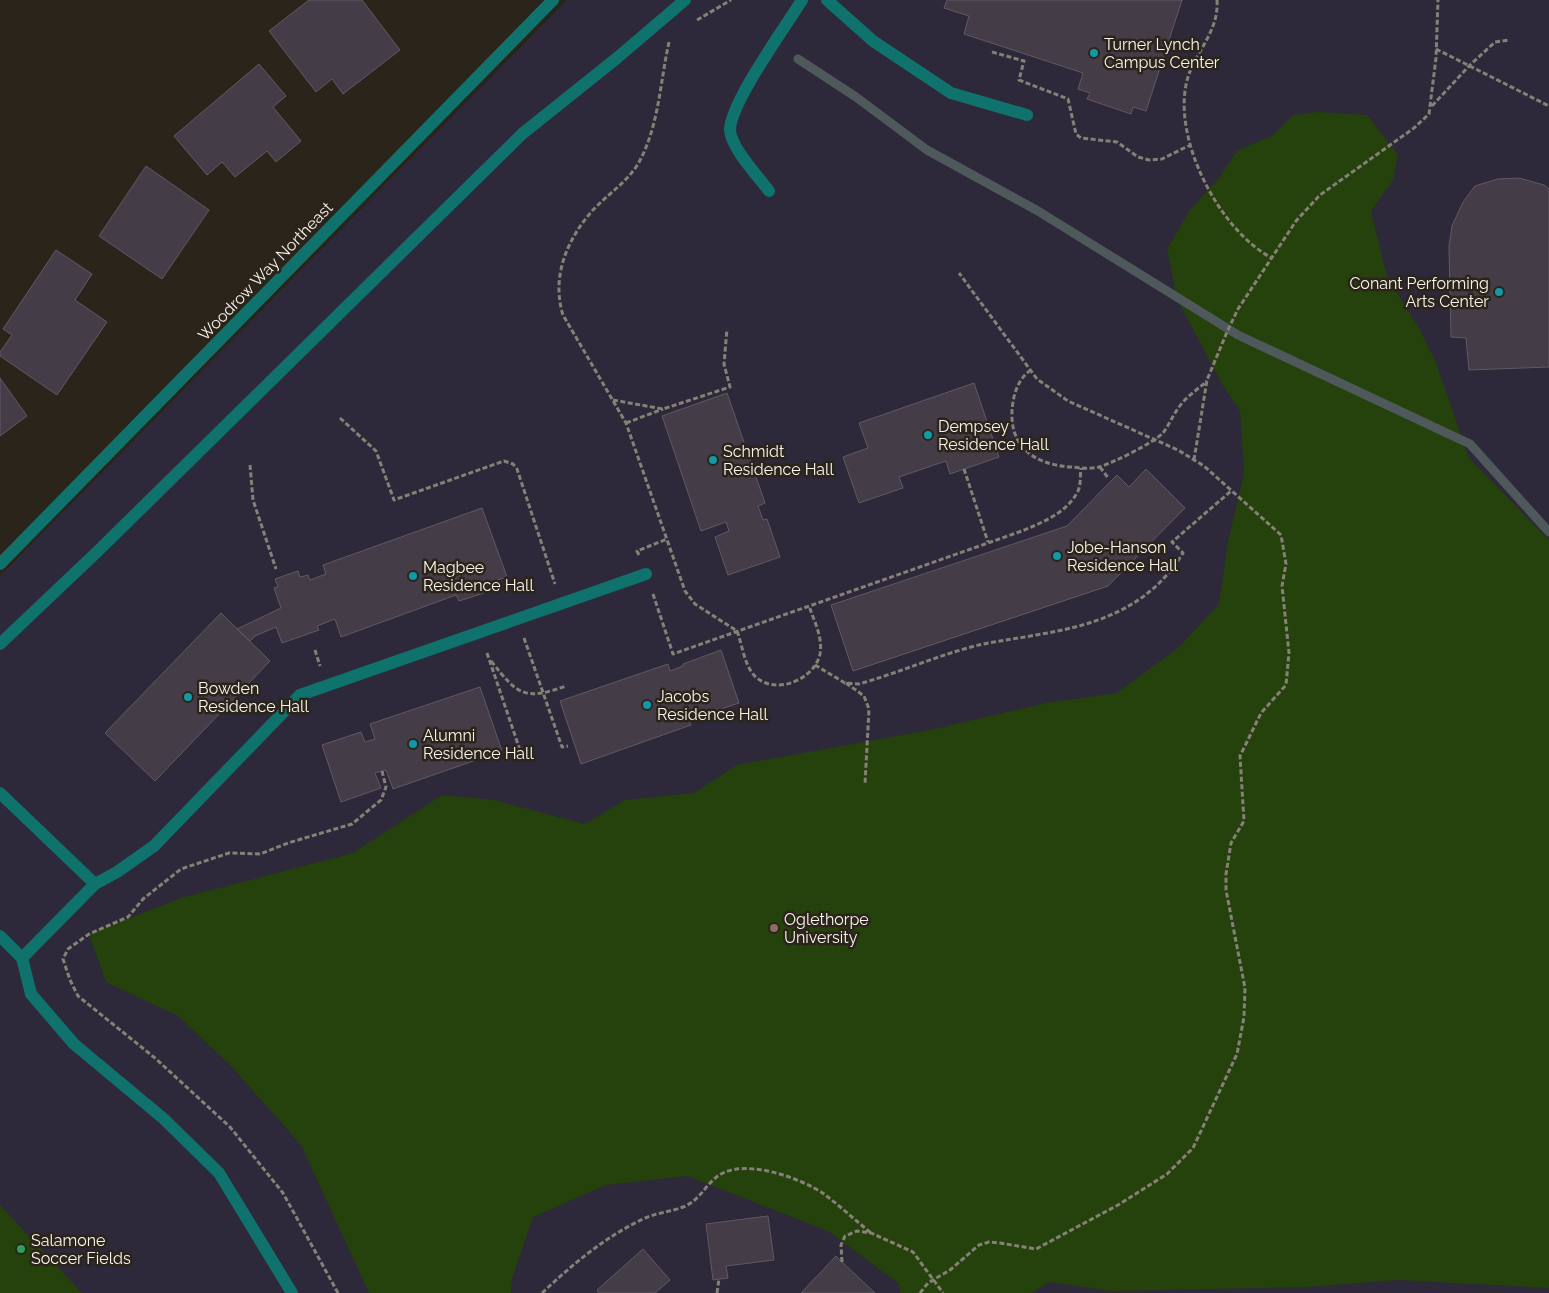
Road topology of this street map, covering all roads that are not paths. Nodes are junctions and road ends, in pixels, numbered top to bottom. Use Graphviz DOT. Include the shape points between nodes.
graph roads {
  1 [pos="553,0"];
  2 [pos="685,0"];
  3 [pos="802,0"];
  4 [pos="827,0"];
  5 [pos="1027,115"];
  6 [pos="769,191"];
  7 [pos="0,564"];
  8 [pos="646,574"];
  9 [pos="0,644"];
  10 [pos="0,792"];
  11 [pos="94,884"];
  12 [pos="0,936"];
  13 [pos="22,958"];
  14 [pos="292,1293"];
  1 -- 7 [label="street, Woodrow Way Northeast"];
  2 -- 9 [label="street" via="522,134"];
  3 -- 6 [label="street" via="734,109 730,131 739,153"];
  4 -- 5 [label="street" via="873,41 951,93"];
  8 -- 11 [label="street" via="300,695 154,846"];
  10 -- 11 [label="street"];
  11 -- 13 [label="street"];
  12 -- 13 [label="street"];
  13 -- 14 [label="street" via="31,994 74,1044 164,1119 219,1173"];
}
